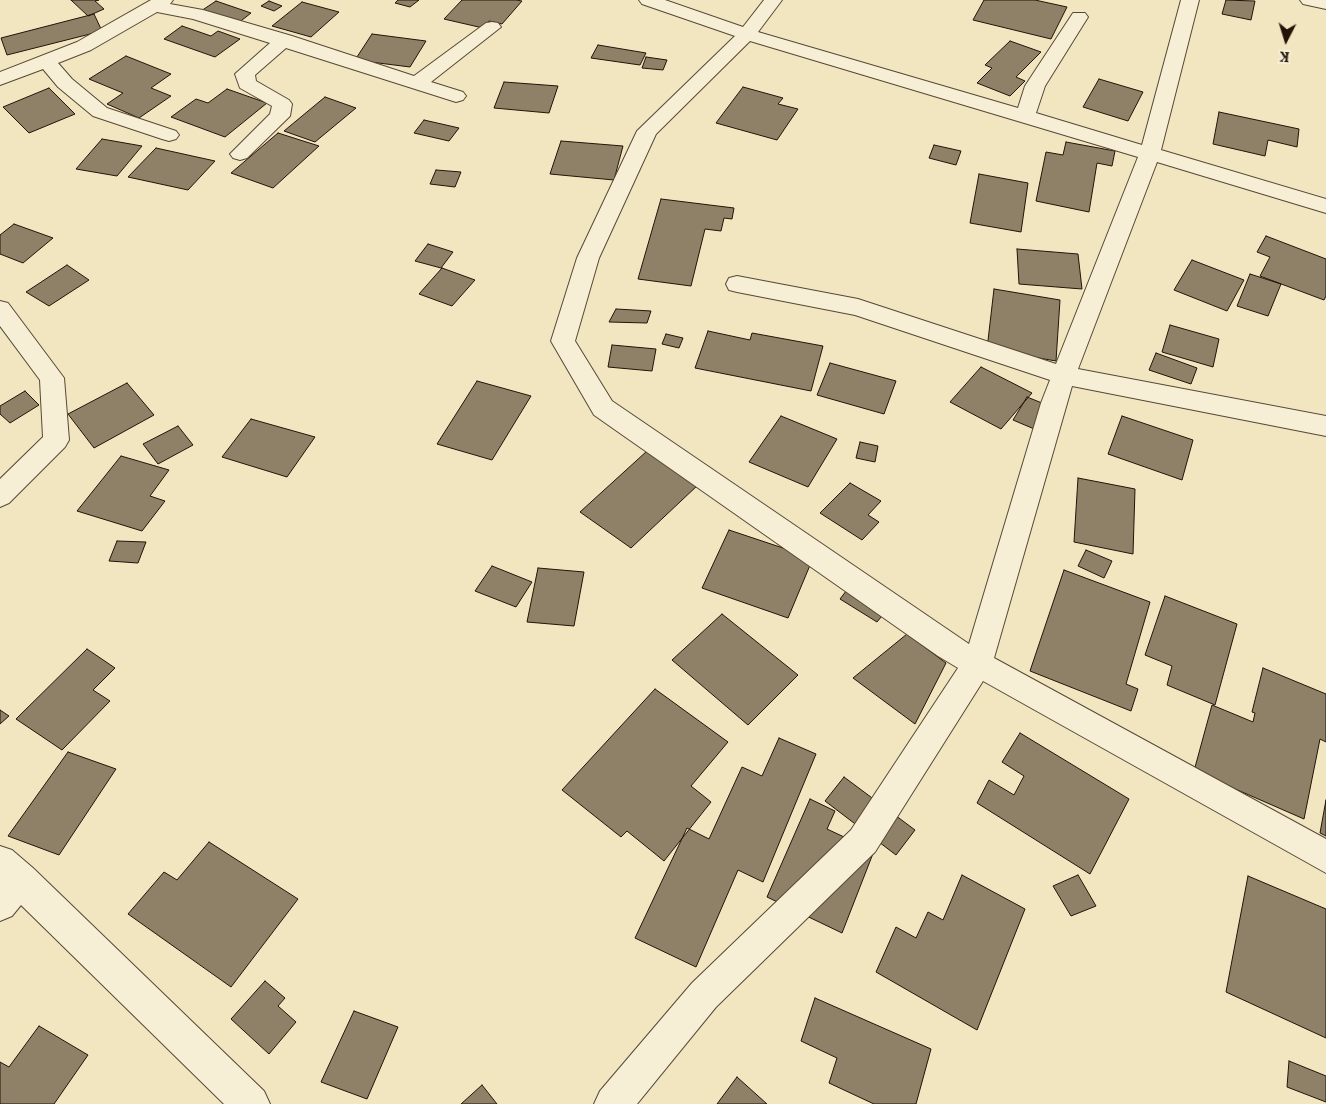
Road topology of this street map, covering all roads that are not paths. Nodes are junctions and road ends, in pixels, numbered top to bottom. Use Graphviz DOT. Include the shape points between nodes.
graph roads {
  1 [pos="648,0"];
  2 [pos="773,0"];
  3 [pos="1190,0"];
  4 [pos="1309,0"];
  5 [pos="159,3"];
  6 [pos="1326,4"];
  7 [pos="1080,17"];
  8 [pos="492,27"];
  9 [pos="746,34"];
  10 [pos="286,40"];
  11 [pos="46,61"];
  12 [pos="0,79"];
  13 [pos="417,83"];
  14 [pos="456,96"];
  15 [pos="1025,117"];
  16 [pos="169,135"];
  17 [pos="240,154"];
  18 [pos="1150,154"];
  19 [pos="1326,206"];
  20 [pos="737,284"];
  21 [pos="0,309"];
  22 [pos="1063,375"];
  23 [pos="1326,426"];
  24 [pos="0,496"];
  25 [pos="978,663"];
  26 [pos="1326,857"];
  27 [pos="7,882"];
  28 [pos="251,1104"];
  29 [pos="613,1104"];
  1 -- 9 [label="street"];
  2 -- 9 [label="street"];
  3 -- 18 [label="street"];
  4 -- 6 [label="street"];
  5 -- 10 [label="street"];
  5 -- 11 [label="street" via="84,46"];
  7 -- 15 [label="street" via="1035,86"];
  8 -- 13 [label="street"];
  9 -- 15 [label="street"];
  9 -- 25 [label="street" via="647,130 588,258 563,341 603,408 948,647"];
  10 -- 13 [label="street"];
  10 -- 17 [label="street" via="245,74 247,84 282,104 280,116"];
  11 -- 12 [label="street"];
  11 -- 16 [label="street" via="65,84 100,112"];
  13 -- 14 [label="street"];
  15 -- 18 [label="street"];
  18 -- 19 [label="street"];
  18 -- 22 [label="street"];
  20 -- 22 [label="street" via="858,307"];
  21 -- 24 [label="street" via="52,378 56,440"];
  22 -- 23 [label="street"];
  22 -- 25 [label="street"];
  25 -- 26 [label="street"];
  25 -- 29 [label="street" via="863,841 704,995"];
  27 -- 28 [label="street"];
}
